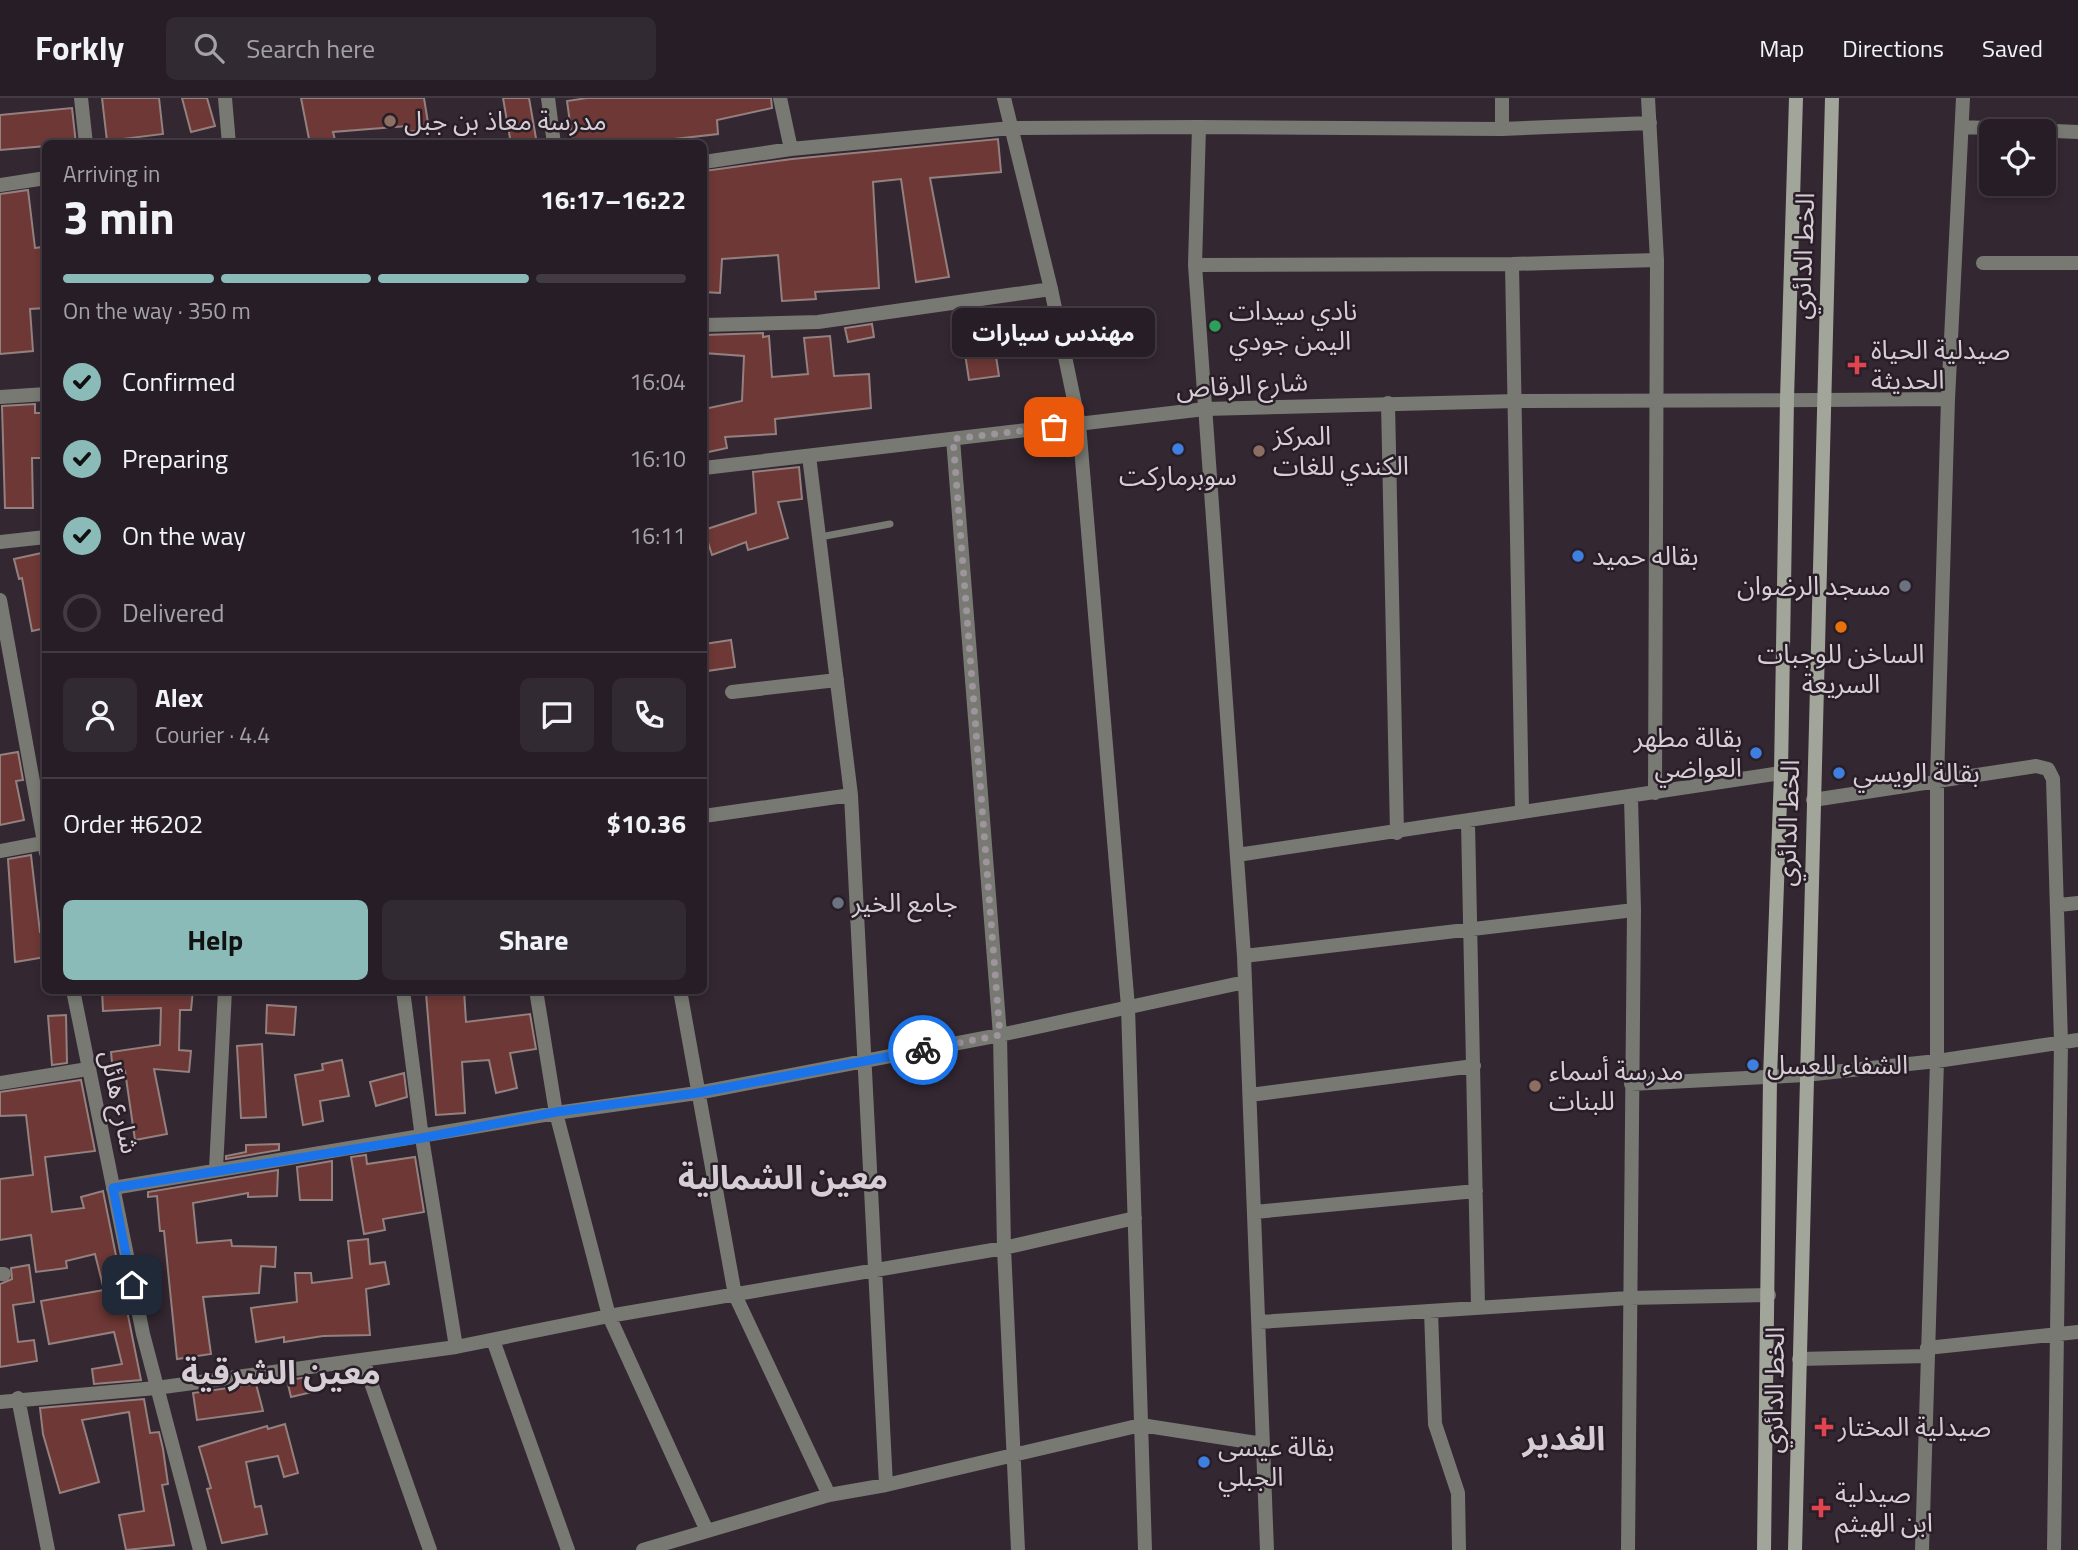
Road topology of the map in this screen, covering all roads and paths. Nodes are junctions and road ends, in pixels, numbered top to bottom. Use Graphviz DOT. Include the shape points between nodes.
graph roads {
  1 [pos="81,98"];
  2 [pos="225,98"];
  3 [pos="548,98"];
  4 [pos="780,98"];
  5 [pos="1004,98"];
  6 [pos="1502,98"];
  7 [pos="1648,98"];
  8 [pos="1796,98"];
  9 [pos="1832,98"];
  10 [pos="1964,98"];
  11 [pos="1650,123"];
  12 [pos="1199,127"];
  13 [pos="1962,127"];
  14 [pos="1011,128"];
  15 [pos="1502,129"];
  16 [pos="2078,132"];
  17 [pos="86,140"];
  18 [pos="229,140"];
  19 [pos="553,140"];
  20 [pos="791,149"];
  21 [pos="707,162"];
  22 [pos="42,179"];
  23 [pos="0,185"];
  24 [pos="1657,260"];
  25 [pos="1983,263"];
  26 [pos="2078,263"];
  27 [pos="1512,264"];
  28 [pos="1195,265"];
  29 [pos="1051,289"];
  30 [pos="707,325"];
  31 [pos="42,394"];
  32 [pos="0,397"];
  33 [pos="1658,399"];
  34 [pos="1787,399"];
  35 [pos="1948,399"];
  36 [pos="1822,400"];
  37 [pos="1517,401"];
  38 [pos="1388,403"];
  39 [pos="1205,409"];
  40 [pos="1079,425"];
  41 [pos="953,439"];
  42 [pos="809,456"];
  43 [pos="707,468"];
  44 [pos="890,524"];
  45 [pos="42,537"];
  46 [pos="819,538"];
  47 [pos="0,542"];
  48 [pos="0,600"];
  49 [pos="837,680"];
  50 [pos="732,692"];
  51 [pos="1781,773"];
  52 [pos="1937,780"];
  53 [pos="1655,793"];
  54 [pos="852,795"];
  55 [pos="1631,798"];
  56 [pos="1813,800"];
  57 [pos="1522,811"];
  58 [pos="707,816"];
  59 [pos="1468,822"];
  60 [pos="1397,833"];
  61 [pos="42,837"];
  62 [pos="42,848"];
  63 [pos="0,850"];
  64 [pos="1237,855"];
  65 [pos="2078,903"];
  66 [pos="2059,905"];
  67 [pos="1634,910"];
  68 [pos="1471,931"];
  69 [pos="1244,956"];
  70 [pos="1245,982"];
  71 [pos="74,994"];
  72 [pos="225,994"];
  73 [pos="404,994"];
  74 [pos="537,994"];
  75 [pos="681,994"];
  76 [pos="1128,1007"];
  77 [pos="1000,1035"];
  78 [pos="2078,1040"];
  79 [pos="2061,1042"];
  80 [pos="1937,1061"];
  81 [pos="865,1062"];
  82 [pos="1474,1066"];
  83 [pos="88,1069"];
  84 [pos="1805,1075"];
  85 [pos="1770,1078"];
  86 [pos="0,1083"];
  87 [pos="1631,1084"];
  88 [pos="697,1093"];
  89 [pos="1250,1095"];
  90 [pos="556,1112"];
  91 [pos="422,1138"];
  92 [pos="216,1169"];
  93 [pos="113,1188"];
  94 [pos="1476,1191"];
  95 [pos="1255,1212"];
  96 [pos="1135,1218"];
  97 [pos="1004,1248"];
  98 [pos="875,1270"];
  99 [pos="1769,1294"];
  100 [pos="735,1296"];
  101 [pos="1629,1298"];
  102 [pos="1478,1307"];
  103 [pos="1431,1311"];
  104 [pos="609,1316"];
  105 [pos="1258,1322"];
  106 [pos="2078,1332"];
  107 [pos="2058,1335"];
  108 [pos="493,1340"];
  109 [pos="456,1346"];
  110 [pos="1927,1352"];
  111 [pos="1799,1359"];
  112 [pos="363,1360"];
  113 [pos="156,1388"];
  114 [pos="18,1398"];
  115 [pos="0,1402"];
  116 [pos="1142,1425"];
  117 [pos="1263,1444"];
  118 [pos="1014,1455"];
  119 [pos="886,1485"];
  120 [pos="829,1495"];
  121 [pos="707,1531"];
  122 [pos="48,1550"];
  123 [pos="200,1550"];
  124 [pos="430,1550"];
  125 [pos="568,1550"];
  126 [pos="643,1550"];
  127 [pos="1018,1550"];
  128 [pos="1145,1550"];
  129 [pos="1267,1550"];
  130 [pos="1459,1550"];
  131 [pos="1628,1550"];
  132 [pos="1764,1550"];
  133 [pos="1795,1550"];
  134 [pos="1922,1550"];
  135 [pos="2054,1550"];
  1 -- 17 [label="street"];
  2 -- 18 [label="street"];
  3 -- 19 [label="street"];
  4 -- 20 [label="street"];
  5 -- 14 [label="street"];
  6 -- 15 [label="street"];
  7 -- 11 [label="street"];
  8 -- 34 [label="main road, الخط الدائري"];
  9 -- 36 [label="main road, الخط الدائري"];
  10 -- 13 [label="street"];
  11 -- 15 [label="street"];
  11 -- 24 [label="street"];
  12 -- 14 [label="street"];
  12 -- 15 [label="street"];
  12 -- 28 [label="street"];
  13 -- 16 [label="street"];
  13 -- 35 [label="street"];
  14 -- 20 [label="street"];
  14 -- 29 [label="street"];
  20 -- 21 [label="street"];
  22 -- 23 [label="street"];
  24 -- 27 [label="street"];
  24 -- 33 [label="street"];
  25 -- 26 [label="street"];
  27 -- 28 [label="street"];
  27 -- 37 [label="street"];
  28 -- 39 [label="street"];
  29 -- 30 [label="street" via="818,322"];
  29 -- 40 [label="street"];
  31 -- 32 [label="street"];
  33 -- 34 [label="street, شارع الرقاص"];
  33 -- 37 [label="street, شارع الرقاص"];
  33 -- 53 [label="street"];
  34 -- 36 [label="street, شارع الرقاص"];
  34 -- 51 [label="main road, الخط الدائري"];
  35 -- 36 [label="street, شارع الرقاص"];
  35 -- 52 [label="street"];
  36 -- 56 [label="main road, الخط الدائري"];
  37 -- 38 [label="street, شارع الرقاص"];
  37 -- 57 [label="street"];
  38 -- 39 [label="street, شارع الرقاص"];
  38 -- 60 [label="street"];
  39 -- 40 [label="street, شارع الرقاص"];
  39 -- 64 [label="street"];
  40 -- 41 [label="street, شارع الرقاص"];
  40 -- 76 [label="street"];
  41 -- 42 [label="street, شارع الرقاص"];
  41 -- 77 [label="street"];
  42 -- 43 [label="street, شارع الرقاص"];
  42 -- 46 [label="street"];
  44 -- 46 [label="lane"];
  45 -- 47 [label="street"];
  46 -- 49 [label="street"];
  48 -- 61 [label="street"];
  49 -- 50 [label="street"];
  49 -- 54 [label="street"];
  51 -- 53 [label="street"];
  51 -- 85 [label="main road, الخط الدائري"];
  52 -- 56 [label="street"];
  52 -- 66 [label="street" via="2036,766 2048,769 2053,779"];
  52 -- 80 [label="street"];
  53 -- 55 [label="street"];
  54 -- 58 [label="street"];
  54 -- 81 [label="street"];
  55 -- 57 [label="street"];
  55 -- 67 [label="street"];
  56 -- 84 [label="main road, الخط الدائري"];
  57 -- 59 [label="street"];
  59 -- 60 [label="street"];
  59 -- 68 [label="street"];
  60 -- 64 [label="street"];
  62 -- 63 [label="street"];
  64 -- 69 [label="street"];
  65 -- 66 [label="street"];
  66 -- 79 [label="street"];
  67 -- 68 [label="street"];
  67 -- 87 [label="street"];
  68 -- 69 [label="street"];
  68 -- 82 [label="street"];
  69 -- 70 [label="street"];
  70 -- 76 [label="street"];
  70 -- 89 [label="street"];
  71 -- 83 [label="street, شارع هائل"];
  72 -- 92 [label="street"];
  73 -- 91 [label="street"];
  74 -- 90 [label="street"];
  75 -- 88 [label="street"];
  76 -- 77 [label="street"];
  76 -- 96 [label="street"];
  77 -- 81 [label="street"];
  77 -- 97 [label="street"];
  78 -- 79 [label="street"];
  79 -- 80 [label="street"];
  79 -- 107 [label="street"];
  80 -- 84 [label="street"];
  80 -- 110 [label="street"];
  81 -- 88 [label="street"];
  81 -- 98 [label="street"];
  82 -- 89 [label="street"];
  82 -- 94 [label="street"];
  83 -- 86 [label="street"];
  83 -- 93 [label="street, شارع هائل"];
  84 -- 85 [label="street"];
  84 -- 111 [label="main road, الخط الدائري"];
  85 -- 87 [label="street"];
  85 -- 99 [label="main road, الخط الدائري"];
  87 -- 101 [label="street"];
  88 -- 90 [label="street"];
  88 -- 100 [label="street"];
  89 -- 95 [label="street"];
  90 -- 91 [label="street"];
  90 -- 104 [label="street"];
  91 -- 92 [label="street"];
  91 -- 109 [label="street"];
  92 -- 93 [label="street"];
  93 -- 113 [label="street, شارع هائل"];
  94 -- 95 [label="street"];
  94 -- 102 [label="street"];
  95 -- 105 [label="street"];
  96 -- 97 [label="street"];
  96 -- 116 [label="street"];
  97 -- 98 [label="street"];
  97 -- 118 [label="street"];
  98 -- 100 [label="street"];
  98 -- 119 [label="street"];
  99 -- 101 [label="street"];
  99 -- 132 [label="main road, الخط الدائري"];
  100 -- 104 [label="street"];
  100 -- 120 [label="street"];
  101 -- 102 [label="street"];
  101 -- 131 [label="street"];
  102 -- 103 [label="street"];
  103 -- 105 [label="street"];
  103 -- 130 [label="street" via="1435,1424 1458,1493"];
  104 -- 108 [label="street"];
  104 -- 121 [label="street"];
  105 -- 117 [label="street"];
  106 -- 107 [label="street"];
  107 -- 110 [label="street"];
  107 -- 135 [label="street"];
  108 -- 109 [label="street"];
  108 -- 125 [label="street"];
  109 -- 112 [label="street"];
  110 -- 111 [label="street"];
  110 -- 134 [label="street"];
  111 -- 133 [label="main road, الخط الدائري"];
  112 -- 113 [label="street"];
  112 -- 124 [label="street"];
  113 -- 114 [label="street"];
  113 -- 123 [label="street, شارع هائل"];
  114 -- 115 [label="street"];
  114 -- 122 [label="street"];
  116 -- 117 [label="street"];
  116 -- 118 [label="street"];
  116 -- 128 [label="street"];
  117 -- 129 [label="street"];
  118 -- 119 [label="street"];
  118 -- 127 [label="street"];
  119 -- 120 [label="street"];
  120 -- 121 [label="street"];
  121 -- 126 [label="street"];
}
